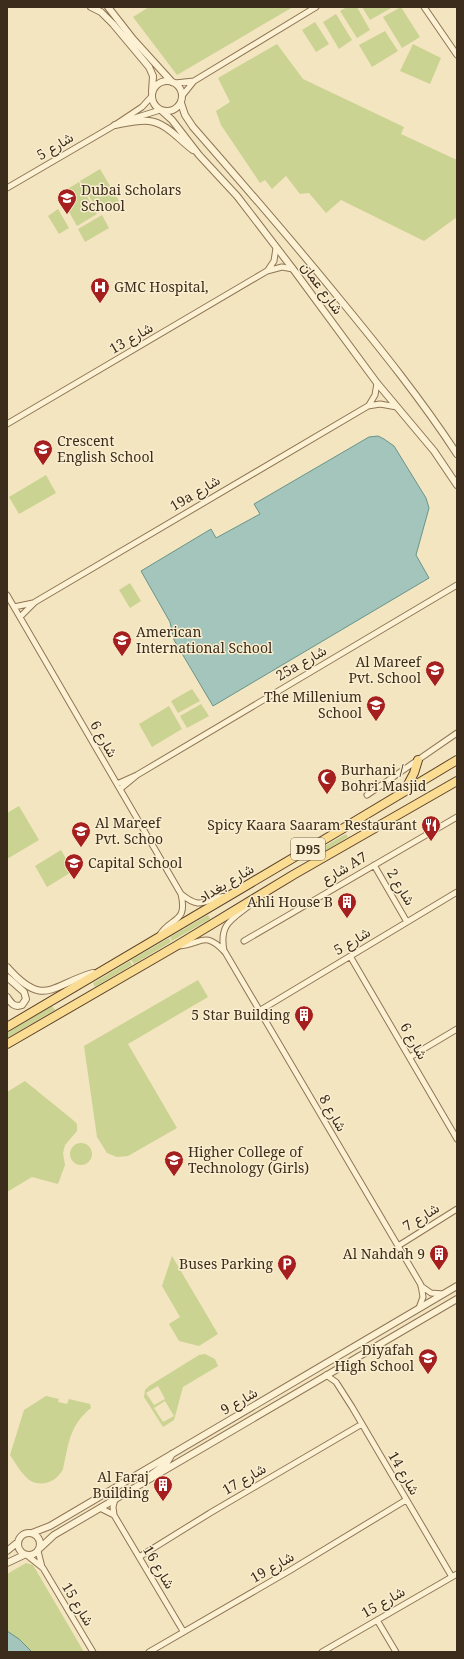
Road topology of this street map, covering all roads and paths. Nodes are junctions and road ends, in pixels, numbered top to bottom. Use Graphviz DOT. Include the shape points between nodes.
graph roads {
  1 [pos="91,7"];
  2 [pos="108,7"];
  3 [pos="316,7"];
  4 [pos="424,7"];
  5 [pos="457,55"];
  6 [pos="194,81"];
  7 [pos="173,83"];
  8 [pos="152,94"];
  9 [pos="181,100"];
  10 [pos="161,110"];
  11 [pos="115,125"];
  12 [pos="199,155"];
  13 [pos="7,188"];
  14 [pos="276,248"];
  15 [pos="293,269"];
  16 [pos="267,271"];
  17 [pos="377,383"];
  18 [pos="369,405"];
  19 [pos="397,407"];
  20 [pos="7,424"];
  21 [pos="457,454"];
  22 [pos="457,484"];
  23 [pos="457,586"];
  24 [pos="7,595"];
  25 [pos="34,603"];
  26 [pos="14,607"];
  27 [pos="20,617"];
  28 [pos="457,734"];
  29 [pos="418,760"];
  30 [pos="457,760"];
  31 [pos="137,775"];
  32 [pos="457,781"];
  33 [pos="117,784"];
  34 [pos="120,789"];
  35 [pos="402,794"];
  36 [pos="367,795"];
  37 [pos="457,817"];
  38 [pos="374,865"];
  39 [pos="270,889"];
  40 [pos="457,892"];
  41 [pos="182,894"];
  42 [pos="230,896"];
  43 [pos="407,922"];
  44 [pos="157,938"];
  45 [pos="244,941"];
  46 [pos="176,946"];
  47 [pos="225,952"];
  48 [pos="350,956"];
  49 [pos="7,966"];
  50 [pos="101,972"];
  51 [pos="7,977"];
  52 [pos="7,997"];
  53 [pos="259,1011"];
  54 [pos="7,1027"];
  55 [pos="457,1029"];
  56 [pos="7,1044"];
  57 [pos="410,1057"];
  58 [pos="457,1139"];
  59 [pos="457,1209"];
  60 [pos="398,1246"];
  61 [pos="421,1285"];
  62 [pos="457,1286"];
  63 [pos="443,1294"];
  64 [pos="457,1298"];
  65 [pos="419,1309"];
  66 [pos="335,1370"];
  67 [pos="326,1375"];
  68 [pos="336,1382"];
  69 [pos="362,1424"];
  70 [pos="172,1454"];
  71 [pos="144,1482"];
  72 [pos="115,1499"];
  73 [pos="406,1500"];
  74 [pos="100,1508"];
  75 [pos="114,1515"];
  76 [pos="32,1533"];
  77 [pos="18,1542"];
  78 [pos="39,1550"];
  79 [pos="7,1551"];
  80 [pos="26,1555"];
  81 [pos="139,1557"];
  82 [pos="7,1563"];
  83 [pos="43,1568"];
  84 [pos="455,1575"];
  85 [pos="377,1620"];
  86 [pos="183,1631"];
  87 [pos="92,1652"];
  88 [pos="149,1652"];
  89 [pos="322,1652"];
  90 [pos="396,1652"];
  1 -- 8 [label="street" via="101,12 113,24 148,67 152,76"];
  2 -- 7 [label="street"];
  3 -- 6 [label="street"];
  4 -- 5 [label="street"];
  6 -- 7 [label="street"];
  6 -- 9 [label="street"];
  7 -- 8 [label="street" via="160,83"];
  7 -- 9 [label="street" via="180,89"];
  8 -- 10 [label="street" via="155,106"];
  8 -- 11 [label="street, شارع 5" via="142,107"];
  9 -- 10 [label="street" via="173,110"];
  9 -- 21 [label="street, شارع عمان" via="192,127 282,228 382,350 425,406"];
  10 -- 11 [label="street, شارع 5"];
  10 -- 12 [label="street, شارع عمان" via="176,124"];
  11 -- 12 [label="street" via="156,122"];
  11 -- 13 [label="street, شارع 5"];
  12 -- 14 [label="street, شارع عمان" via="237,196"];
  14 -- 15 [label="street, شارع عمان"];
  14 -- 16 [label="street" via="274,261"];
  15 -- 16 [label="street, شارع 13" via="282,267"];
  15 -- 17 [label="street, شارع عمان"];
  16 -- 20 [label="street, شارع 13"];
  17 -- 18 [label="street" via="375,395"];
  17 -- 19 [label="street, شارع عمان"];
  18 -- 19 [label="street, 19a شارع" via="386,404"];
  18 -- 25 [label="street, 19a شارع"];
  19 -- 22 [label="street, شارع عمان"];
  23 -- 31 [label="street, 25a شارع"];
  24 -- 26 [label="street, شارع 6"];
  25 -- 26 [label="street, 19a شارع"];
  25 -- 27 [label="street, 19a شارع"];
  26 -- 27 [label="street, شارع 6"];
  27 -- 33 [label="street, شارع 6"];
  28 -- 29 [label="street"];
  29 -- 35 [label="main road" via="412,779"];
  29 -- 36 [label="street"];
  30 -- 35 [label="main road, شارع بغداد / D95"];
  31 -- 33 [label="street, 25a شارع"];
  31 -- 34 [label="street, 25a شارع"];
  32 -- 39 [label="main road, شارع بغداد / D95"];
  33 -- 34 [label="street, شارع 6"];
  34 -- 41 [label="street, شارع 6"];
  35 -- 42 [label="main road, شارع بغداد / D95"];
  37 -- 38 [label="street, شارع A7"];
  38 -- 43 [label="street, شارع 2"];
  38 -- 45 [label="street, شارع A7"];
  39 -- 46 [label="main road, شارع بغداد / D95"];
  39 -- 47 [label="street, شارع 8" via="227,923 222,936"];
  40 -- 43 [label="street, شارع 5"];
  41 -- 42 [label="street, شارع 6" via="197,904 217,897"];
  41 -- 44 [label="street" via="184,905 179,918"];
  42 -- 44 [label="main road, شارع بغداد / D95"];
  43 -- 48 [label="street, شارع 5"];
  44 -- 50 [label="main road, شارع بغداد / D95"];
  46 -- 47 [label="street, شارع 8" via="204,939 215,943"];
  46 -- 56 [label="main road, شارع بغداد / D95"];
  47 -- 53 [label="street, شارع 8"];
  48 -- 53 [label="street, شارع 5"];
  48 -- 57 [label="street, شارع 6"];
  49 -- 50 [label="street" via="29,987 44,992"];
  50 -- 54 [label="main road, شارع بغداد / D95"];
  51 -- 52 [label="street" via="24,992 26,999 22,1005 17,1006 12,1005"];
  53 -- 60 [label="street, شارع 8"];
  55 -- 57 [label="street"];
  57 -- 58 [label="street, شارع 6"];
  59 -- 60 [label="street, شارع 7"];
  60 -- 61 [label="street, شارع 8"];
  61 -- 63 [label="street" via="431,1293"];
  61 -- 65 [label="street" via="423,1297"];
  62 -- 63 [label="street, شارع 9"];
  63 -- 65 [label="street, شارع 9"];
  64 -- 66 [label="street, شارع 9"];
  65 -- 70 [label="street, شارع 9"];
  66 -- 67 [label="street, شارع 9"];
  66 -- 68 [label="street, شارع 14"];
  67 -- 68 [label="street, شارع 14"];
  67 -- 71 [label="street, شارع 9"];
  68 -- 69 [label="street, شارع 14"];
  69 -- 73 [label="street, شارع 14"];
  69 -- 81 [label="street, شارع 17"];
  70 -- 71 [label="street" via="168,1462"];
  70 -- 76 [label="street, شارع 9" via="50,1526"];
  71 -- 72 [label="street, شارع 9"];
  72 -- 74 [label="street, شارع 9"];
  72 -- 75 [label="street" via="112,1507"];
  73 -- 84 [label="street, شارع 14"];
  73 -- 86 [label="street, شارع 19"];
  74 -- 75 [label="street"];
  74 -- 78 [label="street, شارع 9" via="54,1535"];
  75 -- 81 [label="street, شارع 16"];
  76 -- 77 [label="street" via="21,1536"];
  76 -- 78 [label="street" via="40,1541"];
  77 -- 79 [label="street"];
  77 -- 80 [label="street" via="19,1550"];
  78 -- 80 [label="street" via="32,1556"];
  78 -- 83 [label="street, شارع 15"];
  80 -- 82 [label="street"];
  80 -- 83 [label="street, شارع 15"];
  81 -- 86 [label="street, شارع 16"];
  83 -- 87 [label="street, شارع 15"];
  84 -- 85 [label="street, شارع 15"];
  85 -- 89 [label="street, شارع 15"];
  85 -- 90 [label="street"];
  86 -- 88 [label="street, شارع 19"];
}
